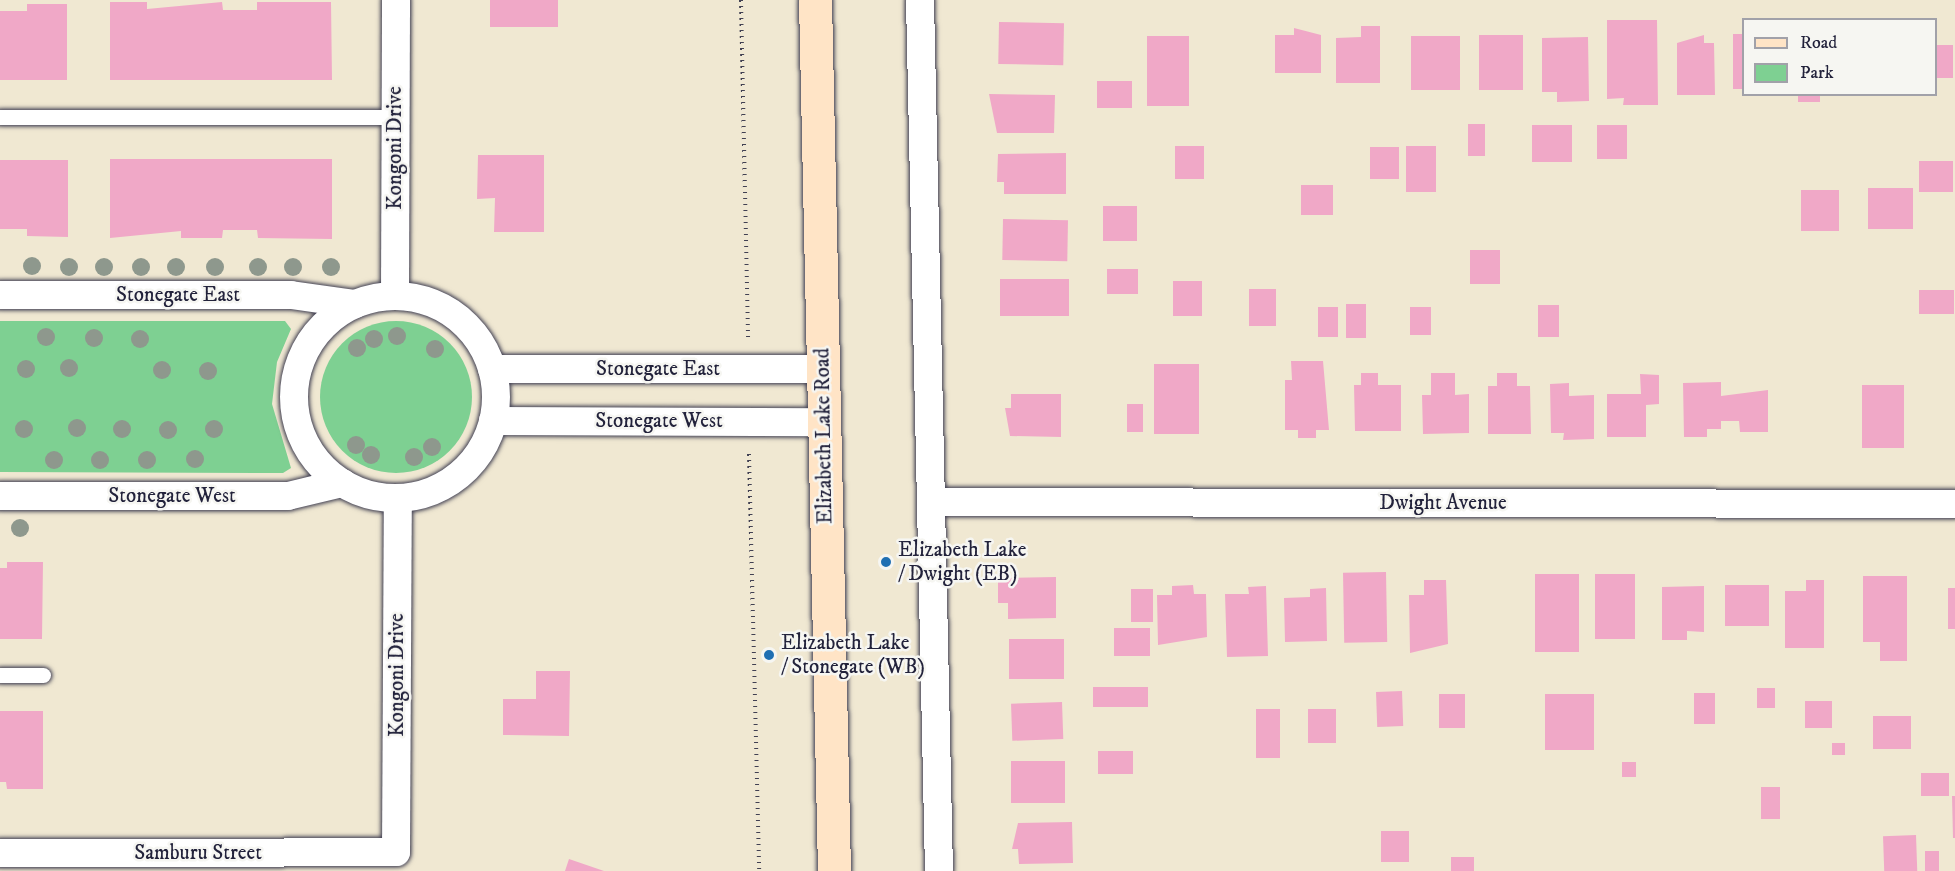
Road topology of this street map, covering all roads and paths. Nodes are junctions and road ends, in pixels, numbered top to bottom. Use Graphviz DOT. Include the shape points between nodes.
graph roads {
  1 [pos="396,0"];
  2 [pos="815,0"];
  3 [pos="920,0"];
  4 [pos="0,117"];
  5 [pos="395,117"];
  6 [pos="0,295"];
  7 [pos="395,295"];
  8 [pos="355,304"];
  9 [pos="492,369"];
  10 [pos="823,369"];
  11 [pos="493,421"];
  12 [pos="824,422"];
  13 [pos="342,483"];
  14 [pos="0,496"];
  15 [pos="398,498"];
  16 [pos="931,502"];
  17 [pos="1955,504"];
  18 [pos="0,675"];
  19 [pos="44,675"];
  20 [pos="396,852"];
  21 [pos="0,853"];
  22 [pos="834,871"];
  23 [pos="939,871"];
  1 -- 5 [label="street, Kongoni Drive"];
  2 -- 10 [label="main road, Elizabeth Lake Road"];
  3 -- 16 [label="street"];
  4 -- 5 [label="lane"];
  5 -- 7 [label="street, Kongoni Drive"];
  6 -- 8 [label="street, Stonegate East" via="291,295"];
  7 -- 8 [label="street"];
  7 -- 9 [label="street" via="450,312 472,331"];
  8 -- 13 [label="street" via="329,320 308,344 295,389 297,420 309,449"];
  9 -- 10 [label="street, Stonegate East"];
  9 -- 11 [label="street"];
  10 -- 12 [label="main road, Elizabeth Lake Road"];
  11 -- 12 [label="street, Stonegate West"];
  11 -- 15 [label="street" via="477,456 458,476 436,489"];
  12 -- 22 [label="main road, Elizabeth Lake Road"];
  13 -- 14 [label="street, Stonegate West" via="288,496"];
  13 -- 15 [label="street"];
  15 -- 20 [label="street, Kongoni Drive"];
  16 -- 17 [label="street, Dwight Avenue"];
  16 -- 23 [label="street"];
  18 -- 19 [label="lane"];
  20 -- 21 [label="street, Samburu Street"];
}
